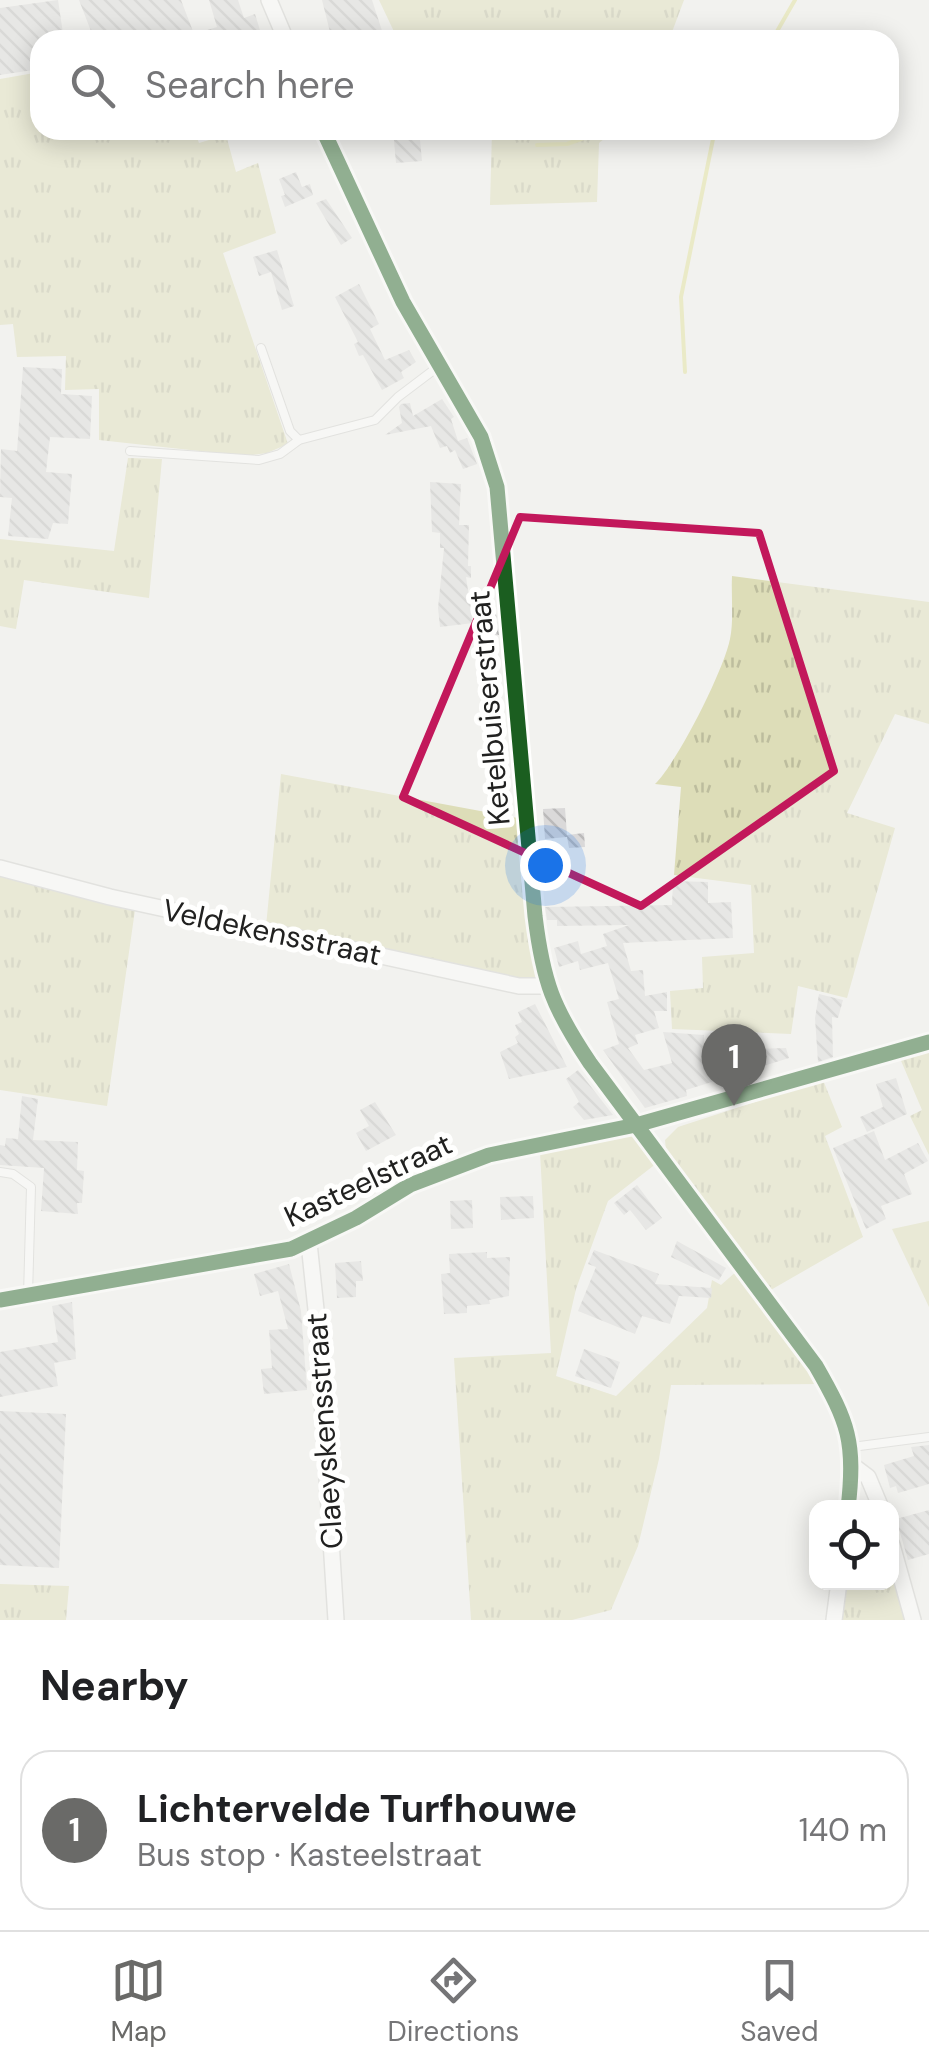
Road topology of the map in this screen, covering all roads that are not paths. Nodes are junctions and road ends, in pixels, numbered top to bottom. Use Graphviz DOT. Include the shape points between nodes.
graph roads {
  1 [pos="269,0"];
  2 [pos="282,30"];
  3 [pos="328,140"];
  4 [pos="262,348"];
  5 [pos="439,366"];
  6 [pos="299,440"];
  7 [pos="130,451"];
  8 [pos="0,868"];
  9 [pos="546,986"];
  10 [pos="929,1042"];
  11 [pos="636,1125"];
  12 [pos="0,1172"];
  13 [pos="309,1243"];
  14 [pos="28,1296"];
  15 [pos="0,1300"];
  16 [pos="929,1437"];
  17 [pos="852,1447"];
  18 [pos="852,1465"];
  19 [pos="849,1500"];
  20 [pos="878,1500"];
  21 [pos="899,1570"];
  22 [pos="838,1590"];
  23 [pos="336,1620"];
  24 [pos="834,1620"];
  25 [pos="913,1620"];
  1 -- 2 [label="street"];
  3 -- 5 [label="street, Ketelbuiserstraat"];
  4 -- 6 [label="lane"];
  5 -- 6 [label="lane" via="375,420"];
  5 -- 9 [label="street, Ketelbuiserstraat" via="481,437 497,487"];
  6 -- 7 [label="lane" via="259,460"];
  8 -- 9 [label="street, Veldekensstraat" via="501,982"];
  9 -- 11 [label="street, Ketelbuiserstraat" via="567,1028"];
  10 -- 11 [label="street, Kasteelstraat"];
  11 -- 13 [label="street, Kasteelstraat" via="488,1155 410,1185"];
  11 -- 17 [label="street, Ketelbuiserstraat" via="816,1366"];
  12 -- 14 [label="lane" via="31,1187"];
  13 -- 14 [label="street, Kasteelstraat"];
  13 -- 23 [label="street, Claeyskensstraat"];
  14 -- 15 [label="street, Kasteelstraat"];
  16 -- 17 [label="lane"];
  17 -- 18 [label="street, Ketelbuiserstraat"];
  18 -- 19 [label="street, Ketelbuiserstraat"];
  18 -- 20 [label="street" via="868,1477"];
  21 -- 25 [label="street"];
  22 -- 24 [label="street"];
}
